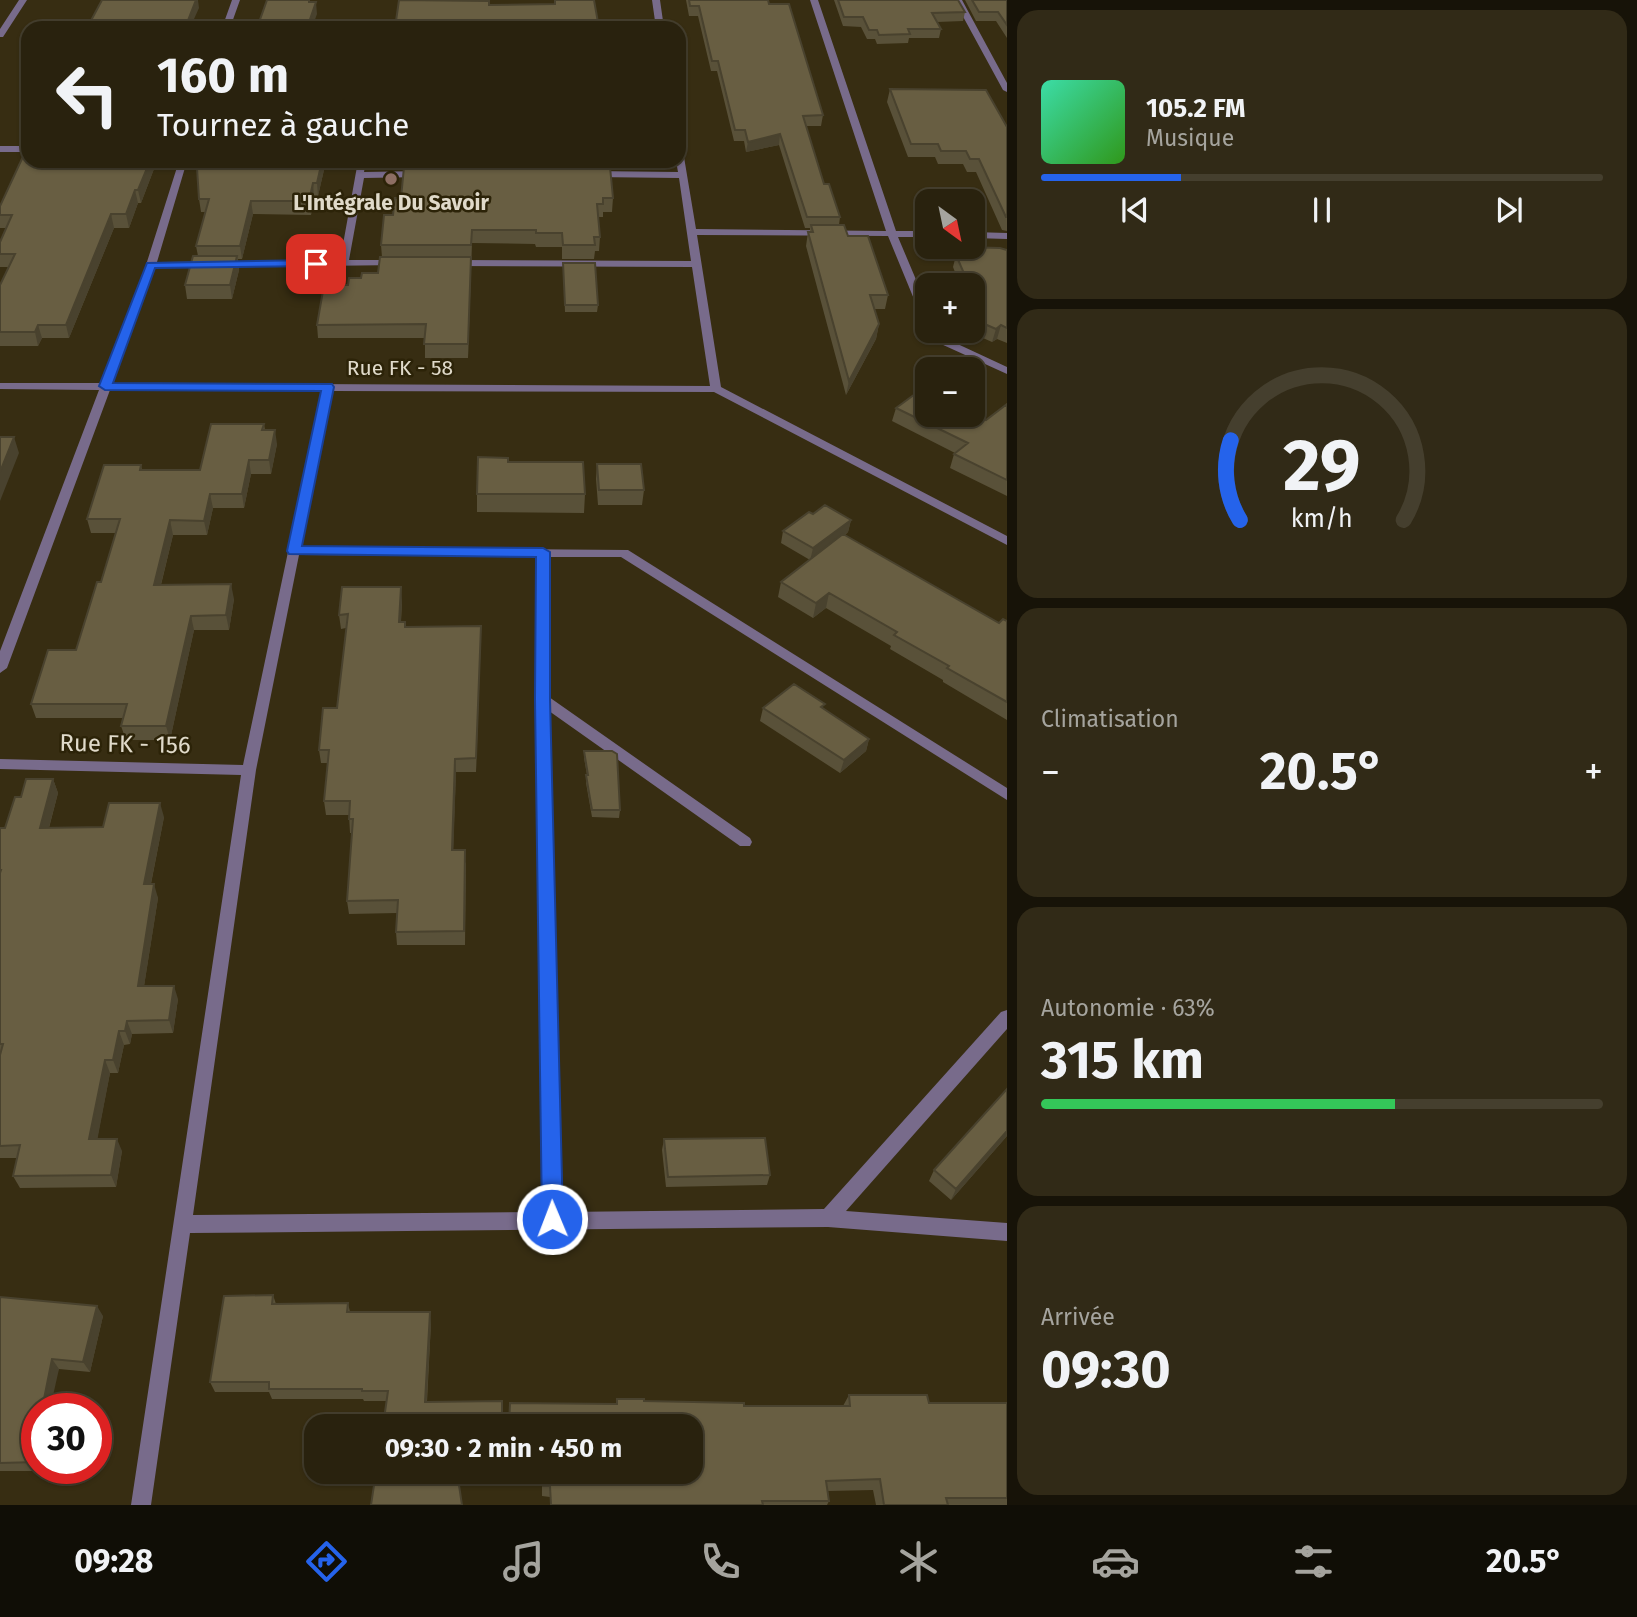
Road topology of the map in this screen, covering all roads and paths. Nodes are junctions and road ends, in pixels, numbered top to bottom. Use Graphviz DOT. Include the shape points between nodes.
graph roads {
  1 [pos="23,0"];
  2 [pos="236,0"];
  3 [pos="656,0"];
  4 [pos="814,0"];
  5 [pos="958,0"];
  6 [pos="228,21"];
  7 [pos="659,21"];
  8 [pos="0,35"];
  9 [pos="1007,90"];
  10 [pos="0,149"];
  11 [pos="21,149"];
  12 [pos="181,168"];
  13 [pos="360,168"];
  14 [pos="682,168"];
  15 [pos="438,174"];
  16 [pos="585,174"];
  17 [pos="359,175"];
  18 [pos="683,175"];
  19 [pos="691,232"];
  20 [pos="892,234"];
  21 [pos="915,234"];
  22 [pos="985,235"];
  23 [pos="1007,236"];
  24 [pos="344,263"];
  25 [pos="412,263"];
  26 [pos="439,263"];
  27 [pos="696,264"];
  28 [pos="151,265"];
  29 [pos="915,290"];
  30 [pos="947,343"];
  31 [pos="1007,371"];
  32 [pos="0,386"];
  33 [pos="105,386"];
  34 [pos="328,387"];
  35 [pos="716,389"];
  36 [pos="1007,541"];
  37 [pos="294,551"];
  38 [pos="543,552"];
  39 [pos="0,668"];
  40 [pos="542,699"];
  41 [pos="0,764"];
  42 [pos="249,770"];
  43 [pos="1007,795"];
  44 [pos="745,842"];
  45 [pos="1007,1017"];
  46 [pos="828,1218"];
  47 [pos="552,1219"];
  48 [pos="183,1224"];
  49 [pos="1007,1232"];
  50 [pos="141,1505"];
  1 -- 8 [label="street"];
  2 -- 6 [label="street"];
  3 -- 7 [label="street"];
  4 -- 20 [label="street"];
  5 -- 9 [label="street"];
  10 -- 11 [label="street"];
  12 -- 28 [label="street"];
  13 -- 17 [label="street"];
  14 -- 18 [label="street"];
  15 -- 17 [label="street"];
  16 -- 18 [label="street"];
  17 -- 24 [label="street"];
  18 -- 19 [label="street"];
  19 -- 20 [label="street"];
  19 -- 27 [label="street"];
  20 -- 21 [label="street"];
  20 -- 29 [label="street"];
  22 -- 23 [label="street"];
  24 -- 25 [label="street"];
  24 -- 28 [label="street"];
  26 -- 27 [label="street"];
  27 -- 35 [label="street"];
  28 -- 33 [label="street"];
  30 -- 31 [label="street"];
  32 -- 33 [label="street, Rue FK - 58"];
  33 -- 34 [label="street, Rue FK - 58"];
  33 -- 39 [label="street"];
  34 -- 35 [label="street, Rue FK - 58"];
  34 -- 37 [label="street"];
  35 -- 36 [label="street"];
  37 -- 38 [label="street"];
  37 -- 42 [label="street"];
  38 -- 40 [label="street"];
  38 -- 43 [label="street" via="624,553"];
  40 -- 44 [label="street"];
  40 -- 47 [label="street"];
  41 -- 42 [label="street, Rue FK - 156"];
  42 -- 48 [label="street"];
  45 -- 46 [label="street"];
  46 -- 47 [label="street"];
  46 -- 49 [label="street"];
  47 -- 48 [label="street"];
  48 -- 50 [label="street"];
}
